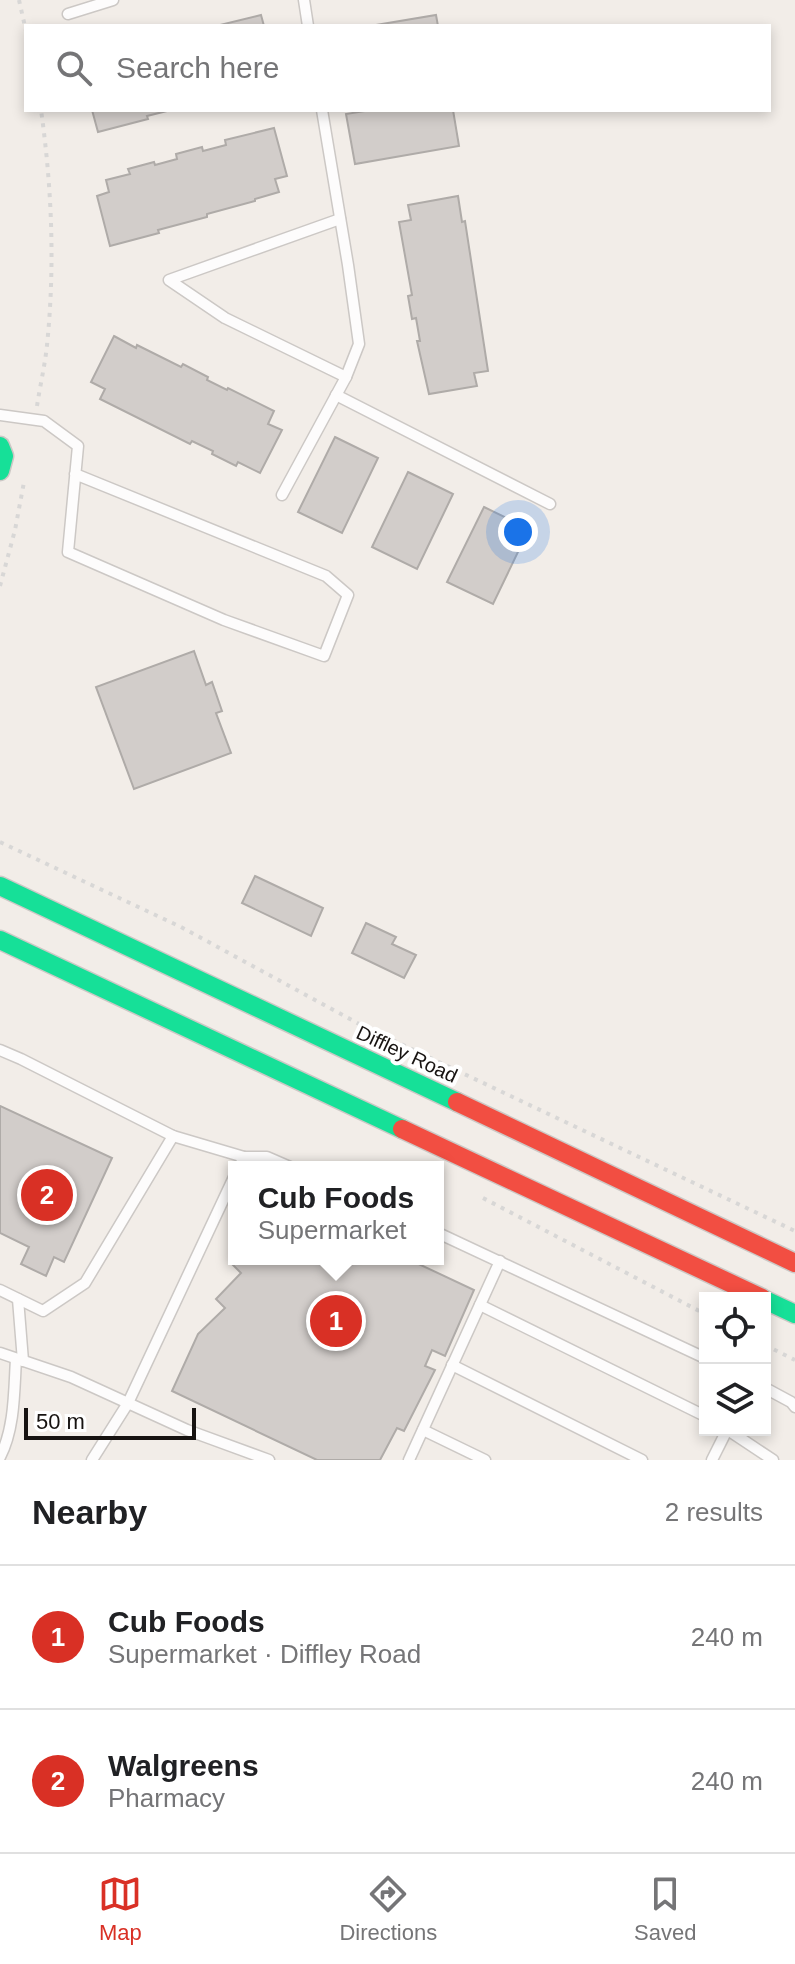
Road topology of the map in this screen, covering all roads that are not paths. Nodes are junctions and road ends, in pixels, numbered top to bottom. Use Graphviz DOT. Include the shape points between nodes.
graph roads {
  1 [pos="113,0"];
  2 [pos="304,0"];
  3 [pos="68,14"];
  4 [pos="308,24"];
  5 [pos="322,112"];
  6 [pos="340,219"];
  7 [pos="346,377"];
  8 [pos="336,395"];
  9 [pos="0,415"];
  10 [pos="0,446"];
  11 [pos="0,471"];
  12 [pos="75,474"];
  13 [pos="282,495"];
  14 [pos="550,504"];
  15 [pos="0,886"];
  16 [pos="0,940"];
  17 [pos="0,1050"];
  18 [pos="173,1136"];
  19 [pos="238,1161"];
  20 [pos="246,1161"];
  21 [pos="276,1161"];
  22 [pos="228,1190"];
  23 [pos="444,1236"];
  24 [pos="500,1261"];
  25 [pos="795,1263"];
  26 [pos="0,1290"];
  27 [pos="748,1292"];
  28 [pos="18,1299"];
  29 [pos="771,1303"];
  30 [pos="480,1305"];
  31 [pos="795,1314"];
  32 [pos="0,1353"];
  33 [pos="699,1355"];
  34 [pos="20,1360"];
  35 [pos="452,1365"];
  36 [pos="771,1391"];
  37 [pos="128,1403"];
  38 [pos="795,1407"];
  39 [pos="699,1413"];
  40 [pos="423,1430"];
  41 [pos="725,1436"];
  42 [pos="737,1436"];
  43 [pos="0,1457"];
  44 [pos="92,1460"];
  45 [pos="269,1460"];
  46 [pos="409,1460"];
  47 [pos="485,1460"];
  48 [pos="642,1460"];
  49 [pos="712,1460"];
  50 [pos="773,1460"];
  1 -- 3 [label="lane"];
  2 -- 4 [label="lane"];
  5 -- 6 [label="lane"];
  6 -- 7 [label="lane" via="359,344"];
  6 -- 7 [label="lane" via="169,280 225,318"];
  7 -- 8 [label="lane"];
  8 -- 13 [label="lane"];
  8 -- 14 [label="lane"];
  9 -- 12 [label="lane" via="44,421 78,446"];
  10 -- 11 [label="main road"];
  12 -- 12 [label="lane" via="68,552 224,620 324,656 348,595 326,576"];
  15 -- 25 [label="main road, Diffley Road"];
  16 -- 27 [label="main road"];
  17 -- 18 [label="lane"];
  18 -- 19 [label="lane"];
  18 -- 28 [label="lane" via="85,1283 43,1311"];
  20 -- 21 [label="lane"];
  22 -- 37 [label="lane"];
  23 -- 24 [label="lane"];
  24 -- 30 [label="lane"];
  24 -- 33 [label="lane"];
  26 -- 28 [label="lane"];
  28 -- 34 [label="lane"];
  29 -- 31 [label="main road"];
  30 -- 35 [label="lane"];
  30 -- 39 [label="lane"];
  32 -- 34 [label="lane"];
  34 -- 37 [label="lane"];
  34 -- 43 [label="lane"];
  35 -- 40 [label="lane"];
  35 -- 48 [label="lane"];
  36 -- 38 [label="lane"];
  37 -- 44 [label="lane"];
  37 -- 45 [label="lane"];
  40 -- 46 [label="lane"];
  40 -- 47 [label="lane"];
  41 -- 49 [label="lane"];
  42 -- 50 [label="lane"];
}
